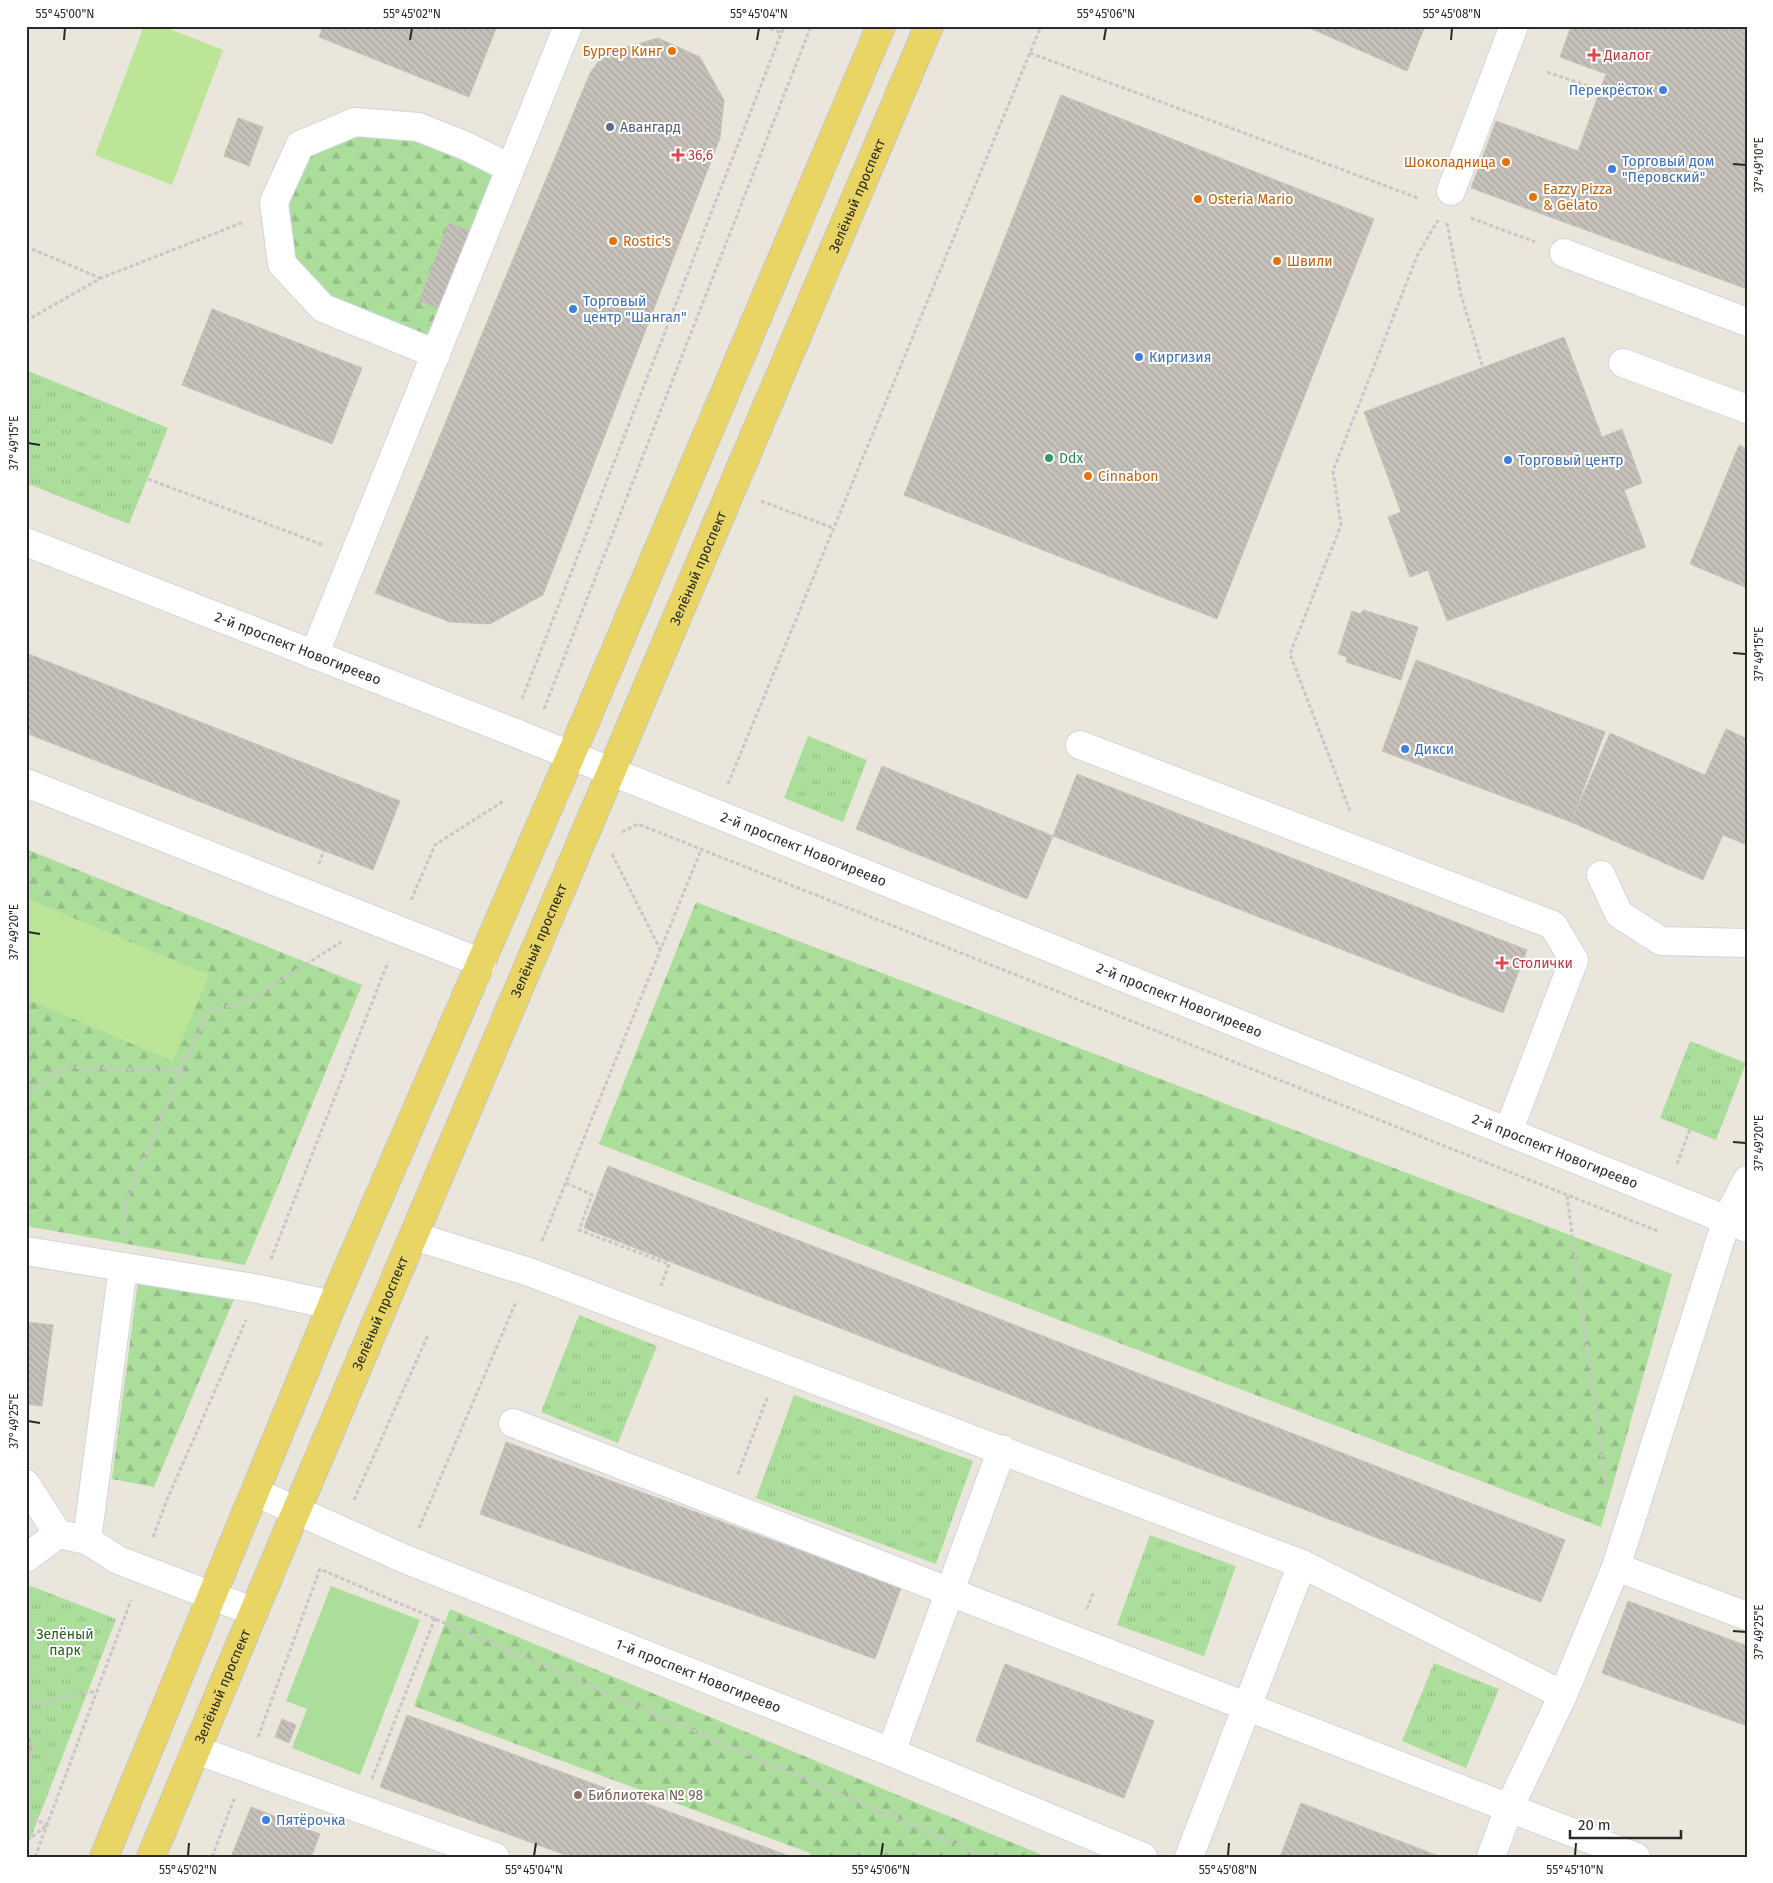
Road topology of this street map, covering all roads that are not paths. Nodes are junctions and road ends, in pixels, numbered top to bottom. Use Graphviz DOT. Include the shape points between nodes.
graph roads {
  1 [pos="568,26"];
  2 [pos="881,26"];
  3 [pos="929,26"];
  4 [pos="1514,26"];
  5 [pos="510,168"];
  6 [pos="1448,199"];
  7 [pos="1564,253"];
  8 [pos="1747,322"];
  9 [pos="436,354"];
  10 [pos="1623,363"];
  11 [pos="1747,409"];
  12 [pos="26,542"];
  13 [pos="314,655"];
  14 [pos="1080,745"];
  15 [pos="571,755"];
  16 [pos="612,773"];
  17 [pos="26,783"];
  18 [pos="1601,876"];
  19 [pos="1747,943"];
  20 [pos="482,963"];
  21 [pos="1508,1132"];
  22 [pos="1747,1180"];
  23 [pos="1737,1224"];
  24 [pos="414,1236"];
  25 [pos="26,1251"];
  26 [pos="123,1267"];
  27 [pos="332,1305"];
  28 [pos="513,1423"];
  29 [pos="1002,1449"];
  30 [pos="26,1484"];
  31 [pos="255,1492"];
  32 [pos="295,1510"];
  33 [pos="58,1534"];
  34 [pos="87,1540"];
  35 [pos="26,1558"];
  36 [pos="1302,1564"];
  37 [pos="1616,1567"];
  38 [pos="951,1592"];
  39 [pos="212,1596"];
  40 [pos="252,1611"];
  41 [pos="1747,1616"];
  42 [pos="1563,1695"];
  43 [pos="1247,1706"];
  44 [pos="196,1750"];
  45 [pos="891,1752"];
  46 [pos="1509,1808"];
  47 [pos="104,1857"];
  48 [pos="151,1857"];
  49 [pos="495,1857"];
  50 [pos="1144,1857"];
  51 [pos="1190,1857"];
  52 [pos="1491,1857"];
  53 [pos="1636,1857"];
  1 -- 5 [label="street"];
  2 -- 15 [label="main road"];
  3 -- 16 [label="main road, Зелёный проспект"];
  4 -- 6 [label="street"];
  5 -- 9 [label="street"];
  5 -- 9 [label="street" via="418,127 354,122 300,145 274,202 282,264 323,308"];
  7 -- 8 [label="street"];
  9 -- 13 [label="street"];
  10 -- 11 [label="street"];
  12 -- 13 [label="street, 2-й проспект Новогиреево"];
  13 -- 15 [label="street, 2-й проспект Новогиреево"];
  14 -- 21 [label="street" via="1553,925 1574,960"];
  15 -- 16 [label="street, 2-й проспект Новогиреево"];
  15 -- 20 [label="main road"];
  16 -- 21 [label="street, 2-й проспект Новогиреево"];
  16 -- 24 [label="main road, Зелёный проспект"];
  17 -- 20 [label="street"];
  18 -- 19 [label="street" via="1619,914 1662,941"];
  20 -- 27 [label="main road"];
  21 -- 23 [label="street, 2-й проспект Новогиреево"];
  22 -- 23 [label="street"];
  23 -- 37 [label="street"];
  24 -- 29 [label="street" via="529,1272"];
  24 -- 32 [label="main road, Зелёный проспект"];
  25 -- 26 [label="street"];
  26 -- 27 [label="street" via="259,1289"];
  26 -- 34 [label="street"];
  27 -- 31 [label="main road"];
  28 -- 38 [label="street"];
  29 -- 36 [label="street"];
  29 -- 38 [label="street"];
  30 -- 33 [label="street"];
  31 -- 32 [label="street, 1-й проспект Новогиреево"];
  31 -- 39 [label="main road"];
  32 -- 40 [label="main road, Зелёный проспект"];
  32 -- 45 [label="street, 1-й проспект Новогиреево" via="405,1559"];
  33 -- 34 [label="street"];
  33 -- 35 [label="street"];
  34 -- 39 [label="street" via="118,1560"];
  36 -- 42 [label="street"];
  36 -- 43 [label="street"];
  37 -- 41 [label="street"];
  37 -- 42 [label="street"];
  38 -- 43 [label="street"];
  38 -- 45 [label="street"];
  39 -- 40 [label="street"];
  39 -- 47 [label="main road"];
  40 -- 44 [label="main road, Зелёный проспект"];
  42 -- 46 [label="street"];
  43 -- 46 [label="street"];
  43 -- 51 [label="street"];
  44 -- 48 [label="main road, Зелёный проспект"];
  44 -- 49 [label="street"];
  45 -- 50 [label="street, 1-й проспект Новогиреево"];
  46 -- 52 [label="street"];
  46 -- 53 [label="street"];
}
